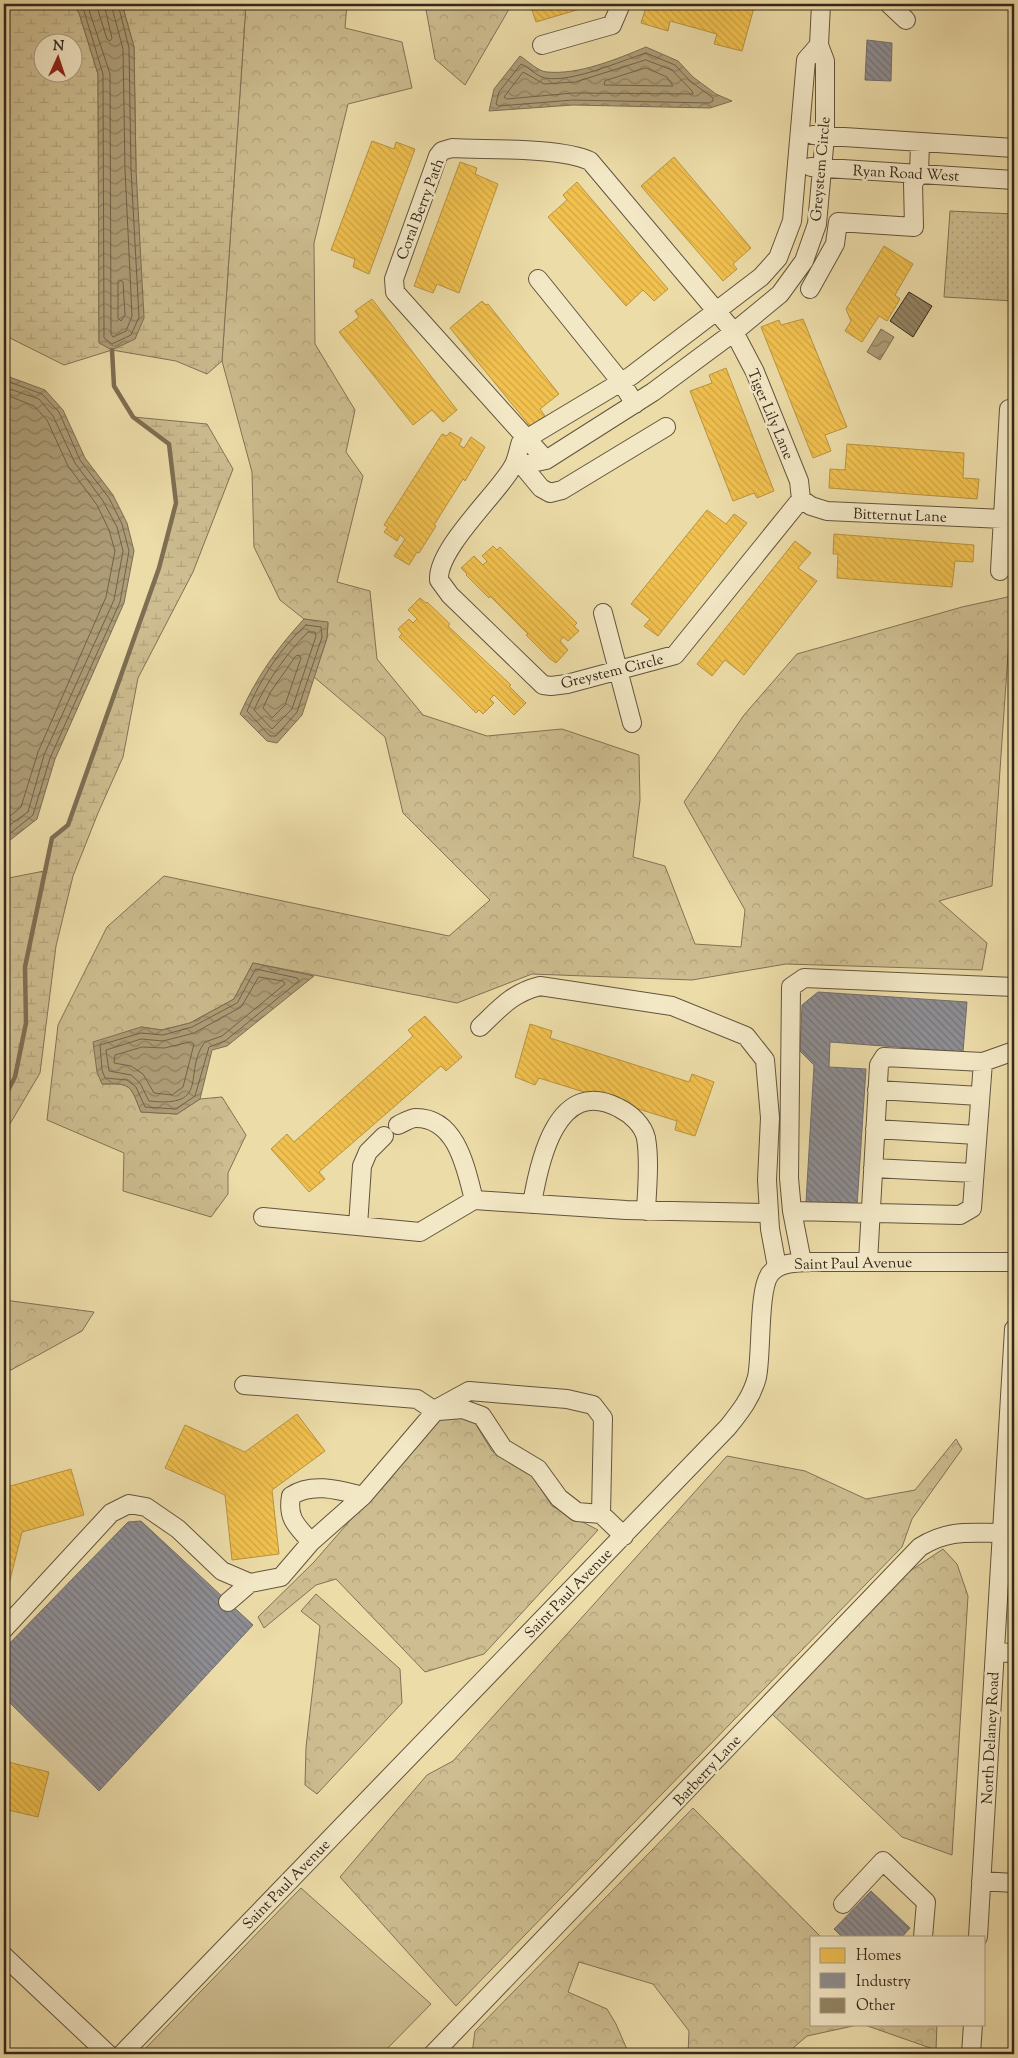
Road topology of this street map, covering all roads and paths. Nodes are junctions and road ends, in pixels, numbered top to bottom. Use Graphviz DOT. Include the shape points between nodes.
graph roads {
  1 [pos="621,4"];
  2 [pos="821,4"];
  3 [pos="889,4"];
  4 [pos="906,20"];
  5 [pos="542,44"];
  6 [pos="820,45"];
  7 [pos="800,134"];
  8 [pos="825,136"];
  9 [pos="920,142"];
  10 [pos="1014,148"];
  11 [pos="798,165"];
  12 [pos="822,168"];
  13 [pos="919,174"];
  14 [pos="1014,180"];
  15 [pos="792,221"];
  16 [pos="817,224"];
  17 [pos="538,279"];
  18 [pos="810,289"];
  19 [pos="716,310"];
  20 [pos="734,332"];
  21 [pos="621,382"];
  22 [pos="634,404"];
  23 [pos="1009,409"];
  24 [pos="666,427"];
  25 [pos="527,439"];
  26 [pos="546,460"];
  27 [pos="518,466"];
  28 [pos="800,499"];
  29 [pos="1003,519"];
  30 [pos="1000,571"];
  31 [pos="604,613"];
  32 [pos="617,671"];
  33 [pos="632,724"];
  34 [pos="1014,987"];
  35 [pos="480,1027"];
  36 [pos="1014,1051"];
  37 [pos="983,1062"];
  38 [pos="877,1090"];
  39 [pos="980,1096"];
  40 [pos="398,1125"];
  41 [pos="875,1129"];
  42 [pos="977,1135"];
  43 [pos="384,1136"];
  44 [pos="873,1168"];
  45 [pos="974,1173"];
  46 [pos="474,1200"];
  47 [pos="532,1204"];
  48 [pos="646,1211"];
  49 [pos="792,1211"];
  50 [pos="871,1212"];
  51 [pos="769,1213"];
  52 [pos="263,1217"];
  53 [pos="358,1226"];
  54 [pos="802,1262"];
  55 [pos="868,1262"];
  56 [pos="1014,1262"];
  57 [pos="777,1267"];
  58 [pos="1014,1329"];
  59 [pos="244,1385"];
  60 [pos="436,1411"];
  61 [pos="363,1496"];
  62 [pos="601,1514"];
  63 [pos="1002,1533"];
  64 [pos="624,1536"];
  65 [pos="311,1542"];
  66 [pos="250,1583"];
  67 [pos="228,1602"];
  68 [pos="4,1629"];
  69 [pos="995,1652"];
  70 [pos="1014,1653"];
  71 [pos="981,1881"];
  72 [pos="1014,1883"];
  73 [pos="843,1904"];
  74 [pos="923,1936"];
  75 [pos="978,1936"];
  76 [pos="4,1956"];
  77 [pos="973,2026"];
  78 [pos="108,2054"];
  79 [pos="122,2054"];
  80 [pos="433,2054"];
  81 [pos="971,2054"];
  1 -- 5 [label="street" via="612,24"];
  2 -- 6 [label="street, Greystem Circle"];
  3 -- 4 [label="street"];
  6 -- 7 [label="street, Greystem Circle" via="806,60"];
  6 -- 8 [label="street, Greystem Circle" via="825,61"];
  7 -- 8 [label="street, Ryan Road West"];
  7 -- 11 [label="street, Greystem Circle"];
  8 -- 9 [label="street, Ryan Road West"];
  8 -- 12 [label="street, Greystem Circle"];
  9 -- 10 [label="street, Ryan Road West"];
  9 -- 13 [label="street"];
  11 -- 12 [label="street, Ryan Road West"];
  11 -- 15 [label="street, Greystem Circle"];
  12 -- 13 [label="street, Ryan Road West"];
  12 -- 16 [label="street, Greystem Circle"];
  13 -- 14 [label="street, Ryan Road West"];
  13 -- 18 [label="street" via="914,183 914,227 838,222 835,244"];
  15 -- 16 [label="street"];
  15 -- 19 [label="street, Greystem Circle" via="778,258 761,276"];
  16 -- 20 [label="street, Greystem Circle" via="804,261 780,294"];
  17 -- 21 [label="street"];
  19 -- 20 [label="street, Coral Berry Path"];
  19 -- 21 [label="street, Greystem Circle"];
  19 -- 25 [label="street, Coral Berry Path" via="590,161 580,156 543,152 452,148 442,151 394,279 395,292"];
  20 -- 22 [label="street, Greystem Circle"];
  20 -- 28 [label="street, Tiger Lily Lane" via="755,372 799,481"];
  21 -- 22 [label="street"];
  21 -- 25 [label="street, Greystem Circle"];
  22 -- 26 [label="street, Greystem Circle"];
  23 -- 29 [label="street"];
  24 -- 27 [label="street" via="562,490 550,493"];
  25 -- 26 [label="street, Coral Berry Path"];
  25 -- 27 [label="street, Greystem Circle" via="521,442"];
  26 -- 27 [label="street, Greystem Circle"];
  27 -- 32 [label="street, Greystem Circle" via="464,528 442,564 440,580 450,595 543,685 567,684"];
  28 -- 29 [label="street, Bitternut Lane" via="827,511"];
  28 -- 32 [label="street, Greystem Circle" via="675,655"];
  29 -- 30 [label="street"];
  31 -- 32 [label="street"];
  32 -- 33 [label="street"];
  34 -- 49 [label="street" via="804,978 791,987 789,1178"];
  35 -- 51 [label="street" via="522,990 540,986 672,1006 746,1036 765,1060 770,1118 766,1180"];
  36 -- 37 [label="street"];
  37 -- 38 [label="street" via="884,1057 879,1065"];
  37 -- 39 [label="street"];
  38 -- 39 [label="street"];
  38 -- 41 [label="street"];
  39 -- 42 [label="street"];
  40 -- 46 [label="street" via="415,1118 437,1123 455,1142"];
  41 -- 42 [label="street"];
  41 -- 44 [label="street"];
  42 -- 45 [label="street"];
  43 -- 53 [label="street" via="368,1152 362,1166"];
  44 -- 45 [label="street"];
  44 -- 50 [label="street"];
  45 -- 50 [label="street" via="972,1208 960,1216"];
  46 -- 47 [label="street"];
  46 -- 53 [label="street" via="420,1232"];
  47 -- 48 [label="street"];
  47 -- 48 [label="street" via="539,1163 558,1121 570,1108 600,1102 619,1108 637,1121 646,1137"];
  48 -- 51 [label="street"];
  49 -- 50 [label="street"];
  49 -- 54 [label="street"];
  50 -- 55 [label="street"];
  51 -- 57 [label="street"];
  52 -- 53 [label="street"];
  54 -- 55 [label="street, Saint Paul Avenue"];
  54 -- 57 [label="street, Saint Paul Avenue"];
  55 -- 56 [label="street, Saint Paul Avenue"];
  57 -- 64 [label="street, Saint Paul Avenue" via="769,1275 765,1288 757,1377 742,1409"];
  58 -- 63 [label="street, North Delaney Road"];
  59 -- 60 [label="street" via="417,1399"];
  60 -- 61 [label="street"];
  60 -- 62 [label="street" via="463,1409 482,1416 503,1448 538,1469 559,1498 577,1512"];
  60 -- 62 [label="street" via="469,1391 567,1399 593,1405 603,1418"];
  61 -- 65 [label="street"];
  61 -- 65 [label="street" via="314,1487 302,1489 291,1496 291,1518"];
  62 -- 64 [label="street"];
  63 -- 69 [label="street, North Delaney Road"];
  63 -- 80 [label="street, Barberry Lane" via="950,1533 934,1538 920,1548"];
  64 -- 79 [label="street, Saint Paul Avenue"];
  65 -- 66 [label="street" via="281,1576"];
  66 -- 67 [label="street"];
  66 -- 68 [label="street" via="222,1571 178,1529 146,1507 129,1504 111,1513"];
  69 -- 70 [label="street"];
  69 -- 71 [label="street, North Delaney Road"];
  71 -- 72 [label="street"];
  71 -- 75 [label="street, North Delaney Road"];
  73 -- 74 [label="street" via="883,1861 926,1902"];
  76 -- 78 [label="street"];
  77 -- 81 [label="street"];
}
